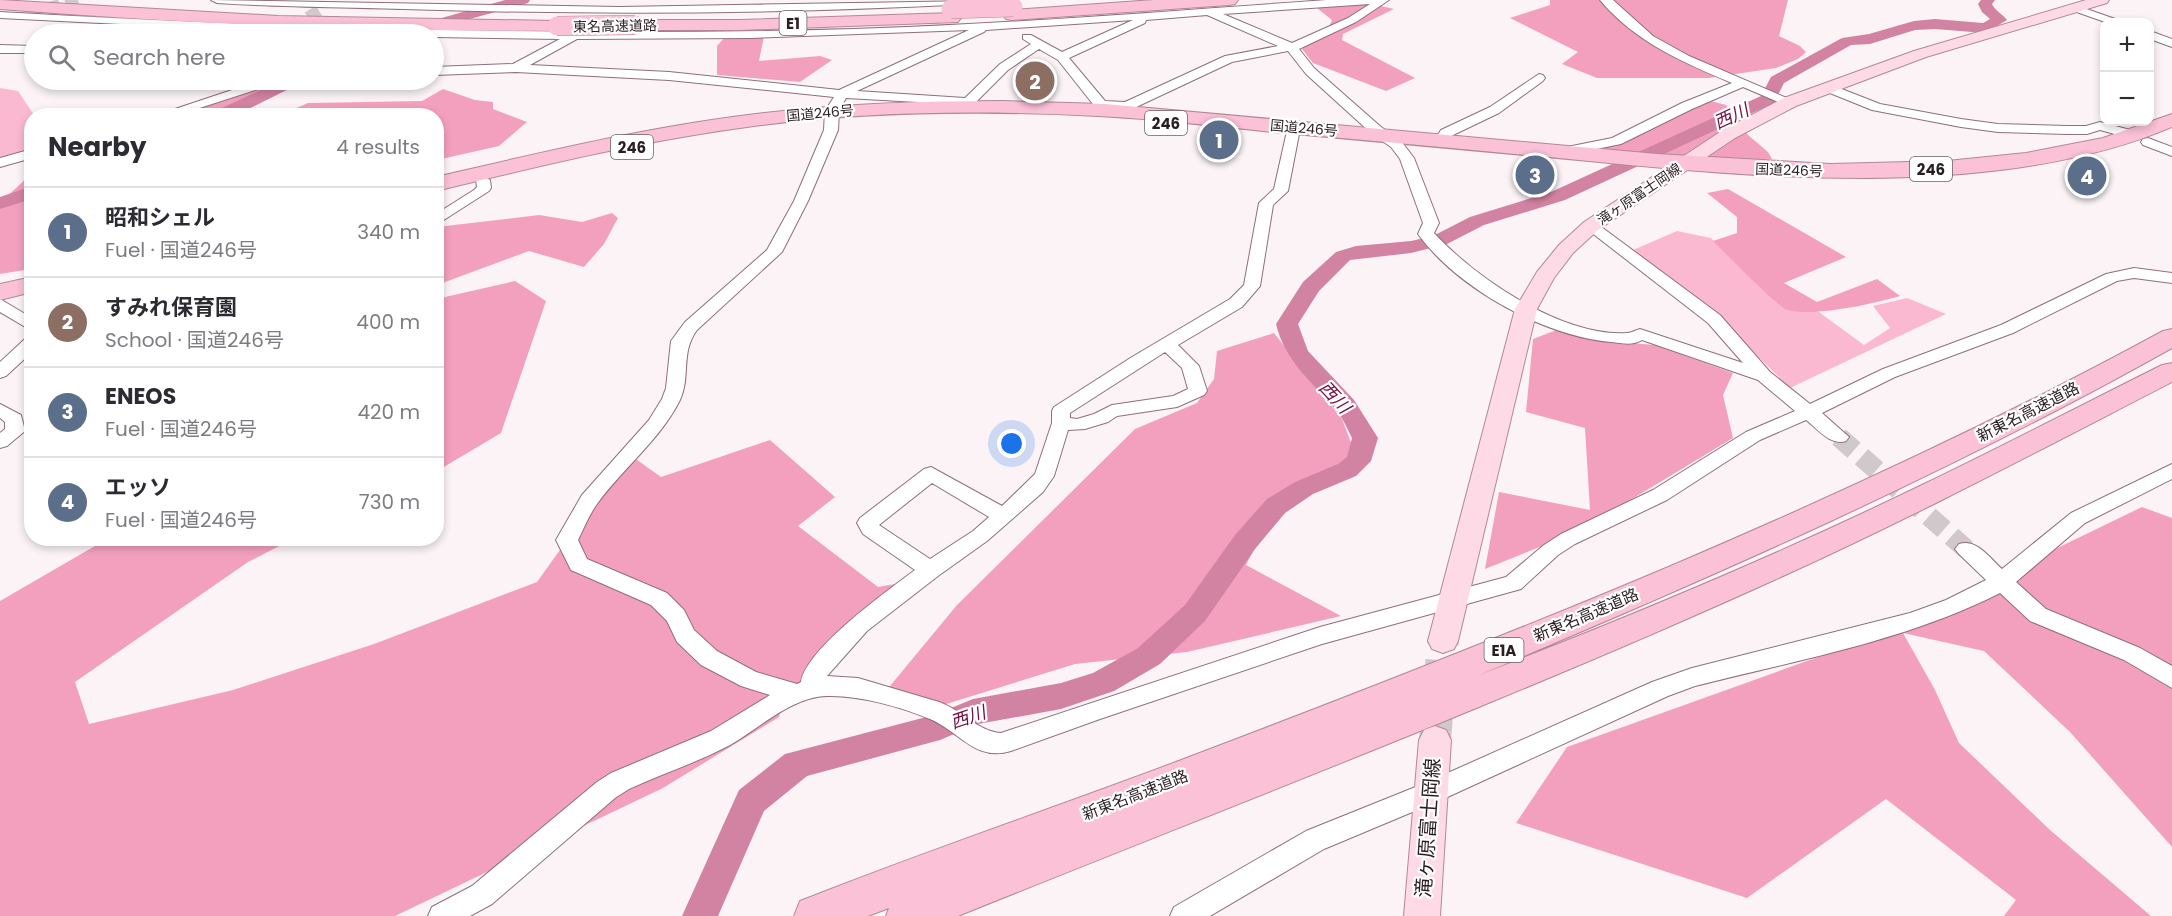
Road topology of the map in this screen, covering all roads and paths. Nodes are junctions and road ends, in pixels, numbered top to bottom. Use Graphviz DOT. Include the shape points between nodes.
graph roads {
  1 [pos="69,0"];
  2 [pos="217,0"];
  3 [pos="704,0"];
  4 [pos="787,0"];
  5 [pos="977,0"];
  6 [pos="994,0"];
  7 [pos="1122,0"];
  8 [pos="1229,0"];
  9 [pos="1374,0"];
  10 [pos="1383,0"];
  11 [pos="1606,0"];
  12 [pos="2102,0"];
  13 [pos="0,4"];
  14 [pos="329,4"];
  15 [pos="606,5"];
  16 [pos="2075,8"];
  17 [pos="775,9"];
  18 [pos="1207,11"];
  19 [pos="475,12"];
  20 [pos="668,12"];
  21 [pos="0,15"];
  22 [pos="25,15"];
  23 [pos="1009,15"];
  24 [pos="1154,15"];
  25 [pos="2103,18"];
  26 [pos="562,22"];
  27 [pos="172,24"];
  28 [pos="290,24"];
  29 [pos="0,25"];
  30 [pos="984,26"];
  31 [pos="444,27"];
  32 [pos="444,32"];
  33 [pos="577,35"];
  34 [pos="2154,36"];
  35 [pos="2172,43"];
  36 [pos="1039,44"];
  37 [pos="1291,47"];
  38 [pos="0,49"];
  39 [pos="24,50"];
  40 [pos="1062,57"];
  41 [pos="516,68"];
  42 [pos="444,71"];
  43 [pos="1539,78"];
  44 [pos="1746,84"];
  45 [pos="1829,88"];
  46 [pos="246,90"];
  47 [pos="1784,99"];
  48 [pos="835,107"];
  49 [pos="188,108"];
  50 [pos="1103,108"];
  51 [pos="2172,120"];
  52 [pos="1292,134"];
  53 [pos="2172,134"];
  54 [pos="2141,139"];
  55 [pos="1390,140"];
  56 [pos="1441,141"];
  57 [pos="1562,152"];
  58 [pos="2172,152"];
  59 [pos="24,156"];
  60 [pos="1588,158"];
  61 [pos="0,163"];
  62 [pos="1673,166"];
  63 [pos="483,180"];
  64 [pos="444,182"];
  65 [pos="444,189"];
  66 [pos="444,216"];
  67 [pos="1591,226"];
  68 [pos="24,278"];
  69 [pos="2172,278"];
  70 [pos="0,283"];
  71 [pos="24,286"];
  72 [pos="0,292"];
  73 [pos="0,304"];
  74 [pos="1526,309"];
  75 [pos="24,320"];
  76 [pos="2172,337"];
  77 [pos="1168,345"];
  78 [pos="24,350"];
  79 [pos="2172,371"];
  80 [pos="0,372"];
  81 [pos="1764,376"];
  82 [pos="0,410"];
  83 [pos="1809,412"];
  84 [pos="1060,423"];
  85 [pos="1839,437"];
  86 [pos="0,442"];
  87 [pos="2172,471"];
  88 [pos="1002,515"];
  89 [pos="1966,549"];
  90 [pos="930,570"];
  91 [pos="2000,583"];
  92 [pos="1454,599"];
  93 [pos="1443,641"];
  94 [pos="2172,678"];
  95 [pos="804,691"];
  96 [pos="1435,740"];
  97 [pos="1432,792"];
  98 [pos="442,916"];
  99 [pos="815,916"];
  100 [pos="907,916"];
  101 [pos="1184,916"];
  102 [pos="1422,916"];
  1 -- 19 [label="highway, 東名高速道路 / E1" via="421,16"];
  2 -- 14 [label="street"];
  3 -- 20 [label="street"];
  4 -- 17 [label="street"];
  5 -- 6 [label="street"];
  5 -- 17 [label="street"];
  5 -- 30 [label="street"];
  7 -- 23 [label="highway, 東名高速道路 / E1"];
  8 -- 23 [label="highway, 東名高速道路 / E1"];
  9 -- 18 [label="street"];
  10 -- 37 [label="street" via="1352,20"];
  11 -- 44 [label="street" via="1649,38 1684,59"];
  12 -- 16 [label="main road, 滝ヶ原富士岡線"];
  13 -- 28 [label="highway, 東名高速道路 / E1"];
  14 -- 19 [label="street"];
  15 -- 19 [label="street"];
  15 -- 20 [label="street"];
  15 -- 33 [label="street"];
  16 -- 25 [label="street"];
  16 -- 45 [label="main road, 滝ヶ原富士岡線" via="1955,42"];
  17 -- 20 [label="street"];
  18 -- 24 [label="street"];
  18 -- 37 [label="street"];
  19 -- 26 [label="highway, 東名高速道路 / E1"];
  21 -- 22 [label="street"];
  22 -- 27 [label="street"];
  22 -- 29 [label="street"];
  23 -- 24 [label="street"];
  23 -- 26 [label="highway, 東名高速道路 / E1, bridge" via="951,14 740,25"];
  23 -- 30 [label="street"];
  23 -- 36 [label="street"];
  24 -- 40 [label="street"];
  26 -- 31 [label="highway, 東名高速道路 / E1"];
  30 -- 33 [label="street" via="729,35"];
  30 -- 48 [label="street"];
  32 -- 33 [label="street"];
  33 -- 41 [label="street"];
  34 -- 35 [label="street"];
  36 -- 40 [label="street"];
  36 -- 48 [label="street" via="1004,67 968,102"];
  37 -- 50 [label="street" via="1228,59 1127,106"];
  37 -- 55 [label="street" via="1310,71"];
  38 -- 39 [label="street"];
  40 -- 50 [label="street"];
  41 -- 42 [label="street"];
  41 -- 48 [label="street" via="669,76"];
  43 -- 56 [label="street" via="1506,105 1446,133"];
  44 -- 47 [label="street"];
  44 -- 57 [label="street" via="1688,106 1616,141"];
  45 -- 47 [label="main road, 滝ヶ原富士岡線"];
  45 -- 54 [label="street" via="1877,107 1961,123 2055,130 2100,126"];
  46 -- 49 [label="street"];
  47 -- 62 [label="main road, 滝ヶ原富士岡線"];
  48 -- 50 [label="highway, 国道246号 / 246"];
  48 -- 52 [label="highway, 国道246号 / 246" via="1106,117"];
  48 -- 63 [label="highway, 国道246号 / 246"];
  48 -- 64 [label="highway, 国道246号 / 246" via="697,128"];
  48 -- 95 [label="street" via="831,130 774,252 691,326 680,341 671,399 656,424 589,501 567,540 579,564 659,599 676,616 685,636 709,658 749,679"];
  50 -- 55 [label="highway, 国道246号 / 246"];
  51 -- 54 [label="highway, 国道246号 / 246"];
  52 -- 55 [label="highway, 国道246号 / 246"];
  52 -- 77 [label="street" via="1281,191 1266,203 1252,286 1236,303"];
  53 -- 54 [label="highway, 国道246号 / 246"];
  54 -- 58 [label="street"];
  54 -- 62 [label="highway, 国道246号 / 246" via="2112,153 2058,164 1923,178 1820,178"];
  55 -- 56 [label="highway, 国道246号 / 246"];
  55 -- 60 [label="highway, 国道246号 / 246"];
  55 -- 74 [label="street" via="1407,158 1431,223 1426,234 1432,242 1492,293"];
  56 -- 57 [label="highway, 国道246号 / 246"];
  57 -- 60 [label="highway, 国道246号 / 246"];
  59 -- 61 [label="street"];
  60 -- 62 [label="highway, 国道246号 / 246"];
  62 -- 67 [label="main road, 滝ヶ原富士岡線"];
  63 -- 65 [label="highway, 国道246号 / 246"];
  63 -- 66 [label="street" via="484,188 479,193"];
  67 -- 74 [label="main road, 滝ヶ原富士岡線" via="1544,276"];
  67 -- 81 [label="street" via="1714,320"];
  68 -- 70 [label="highway"];
  69 -- 83 [label="street" via="2134,273 2112,277 2007,329 1912,363"];
  71 -- 72 [label="highway"];
  73 -- 75 [label="street"];
  74 -- 81 [label="street" via="1592,334 1633,339 1640,334"];
  74 -- 92 [label="main road, 滝ヶ原富士岡線"];
  76 -- 99 [label="highway, 新東名高速道路 / E1A" via="1903,474 1576,620 1305,730"];
  77 -- 84 [label="street" via="1061,411"];
  77 -- 84 [label="street" via="1190,366 1198,391 1177,401 1112,411 1078,424"];
  78 -- 80 [label="street"];
  79 -- 100 [label="highway, 新東名高速道路 / E1A" via="1932,493 1584,649"];
  81 -- 83 [label="street"];
  82 -- 86 [label="street" via="14,419 15,433"];
  83 -- 85 [label="street"];
  83 -- 92 [label="street" via="1754,436 1660,495 1569,539 1513,583"];
  84 -- 88 [label="street" via="1044,476"];
  87 -- 91 [label="street" via="2078,518"];
  88 -- 90 [label="street" via="980,536"];
  88 -- 90 [label="street" via="931,474 867,523 870,529"];
  89 -- 91 [label="street"];
  90 -- 95 [label="street" via="859,626"];
  91 -- 94 [label="street" via="2038,615 2132,654"];
  91 -- 97 [label="street" via="1914,621 1692,677"];
  92 -- 93 [label="main road, 滝ヶ原富士岡線"];
  92 -- 95 [label="street" via="1320,636 1001,744 983,742 939,712 858,688 826,686"];
  95 -- 98 [label="street" via="727,734 613,786 482,895"];
  96 -- 97 [label="main road, 滝ヶ原富士岡線"];
  97 -- 101 [label="street" via="1315,840"];
  97 -- 102 [label="main road, 滝ヶ原富士岡線"];
}
